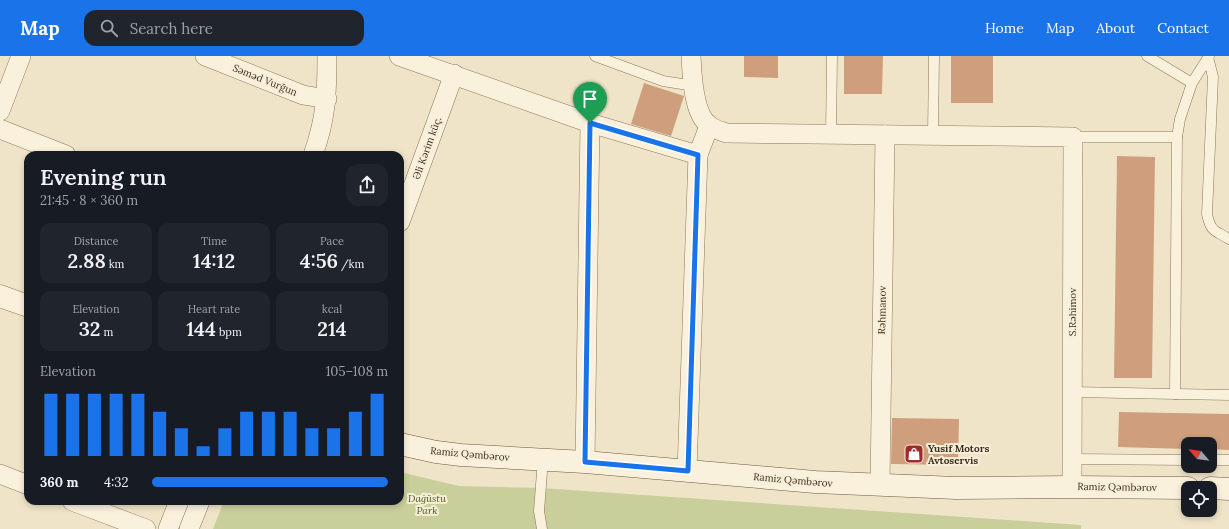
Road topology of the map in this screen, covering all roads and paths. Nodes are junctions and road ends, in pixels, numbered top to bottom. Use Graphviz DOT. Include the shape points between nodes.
graph roads {
  1 [pos="21,56"];
  2 [pos="205,56"];
  3 [pos="327,56"];
  4 [pos="399,56"];
  5 [pos="595,56"];
  6 [pos="691,56"];
  7 [pos="832,56"];
  8 [pos="934,56"];
  9 [pos="1147,56"];
  10 [pos="1209,56"];
  11 [pos="454,74"];
  12 [pos="1192,83"];
  13 [pos="694,86"];
  14 [pos="327,99"];
  15 [pos="0,111"];
  16 [pos="590,123"];
  17 [pos="709,126"];
  18 [pos="0,129"];
  19 [pos="831,134"];
  20 [pos="885,135"];
  21 [pos="933,135"];
  22 [pos="1073,137"];
  23 [pos="1177,137"];
  24 [pos="56,151"];
  25 [pos="314,151"];
  26 [pos="698,155"];
  27 [pos="404,211"];
  28 [pos="1229,239"];
  29 [pos="0,296"];
  30 [pos="24,305"];
  31 [pos="1072,392"];
  32 [pos="1175,394"];
  33 [pos="1229,395"];
  34 [pos="404,445"];
  35 [pos="543,459"];
  36 [pos="1072,459"];
  37 [pos="1181,460"];
  38 [pos="1217,460"];
  39 [pos="1229,460"];
  40 [pos="585,462"];
  41 [pos="688,471"];
  42 [pos="0,474"];
  43 [pos="24,481"];
  44 [pos="880,485"];
  45 [pos="1072,487"];
  46 [pos="1181,488"];
  47 [pos="1217,488"];
  48 [pos="1229,489"];
  49 [pos="83,505"];
  50 [pos="177,505"];
  51 [pos="198,505"];
  52 [pos="146,529"];
  53 [pos="168,529"];
  54 [pos="189,529"];
  55 [pos="542,529"];
  1 -- 15 [label="street"];
  2 -- 14 [label="street, Səməd Vurğun" via="303,95"];
  3 -- 14 [label="street"];
  4 -- 11 [label="street"];
  5 -- 13 [label="lane" via="662,81"];
  6 -- 13 [label="street"];
  7 -- 19 [label="lane"];
  8 -- 21 [label="lane"];
  9 -- 12 [label="lane"];
  10 -- 12 [label="lane"];
  10 -- 28 [label="lane" via="1214,77 1207,214 1213,231"];
  11 -- 16 [label="street"];
  11 -- 27 [label="street, Əli Kərim küç."];
  12 -- 23 [label="lane"];
  13 -- 17 [label="street" via="701,117"];
  14 -- 25 [label="street"];
  16 -- 26 [label="street"];
  16 -- 40 [label="street"];
  17 -- 19 [label="street" via="726,133"];
  17 -- 26 [label="street"];
  18 -- 24 [label="street"];
  19 -- 20 [label="street"];
  20 -- 21 [label="street"];
  20 -- 44 [label="street, Rəhmanov"];
  21 -- 22 [label="street"];
  22 -- 23 [label="lane"];
  22 -- 31 [label="street, S.Rəhimov"];
  23 -- 32 [label="lane"];
  26 -- 41 [label="street"];
  29 -- 30 [label="main road"];
  31 -- 32 [label="lane"];
  31 -- 36 [label="street, S.Rəhimov"];
  32 -- 33 [label="lane"];
  34 -- 35 [label="main road, Ramiz Qəmbərov" via="436,452"];
  35 -- 40 [label="main road, Ramiz Qəmbərov"];
  35 -- 55 [label="lane" via="539,511"];
  36 -- 37 [label="lane"];
  36 -- 45 [label="street, S.Rəhimov"];
  38 -- 39 [label="lane"];
  40 -- 41 [label="main road, Ramiz Qəmbərov"];
  41 -- 44 [label="main road, Ramiz Qəmbərov"];
  42 -- 43 [label="street"];
  44 -- 45 [label="main road, Ramiz Qəmbərov" via="956,488"];
  45 -- 46 [label="main road, Ramiz Qəmbərov"];
  47 -- 48 [label="main road"];
  49 -- 52 [label="street"];
  50 -- 53 [label="street"];
  51 -- 54 [label="street"];
}
